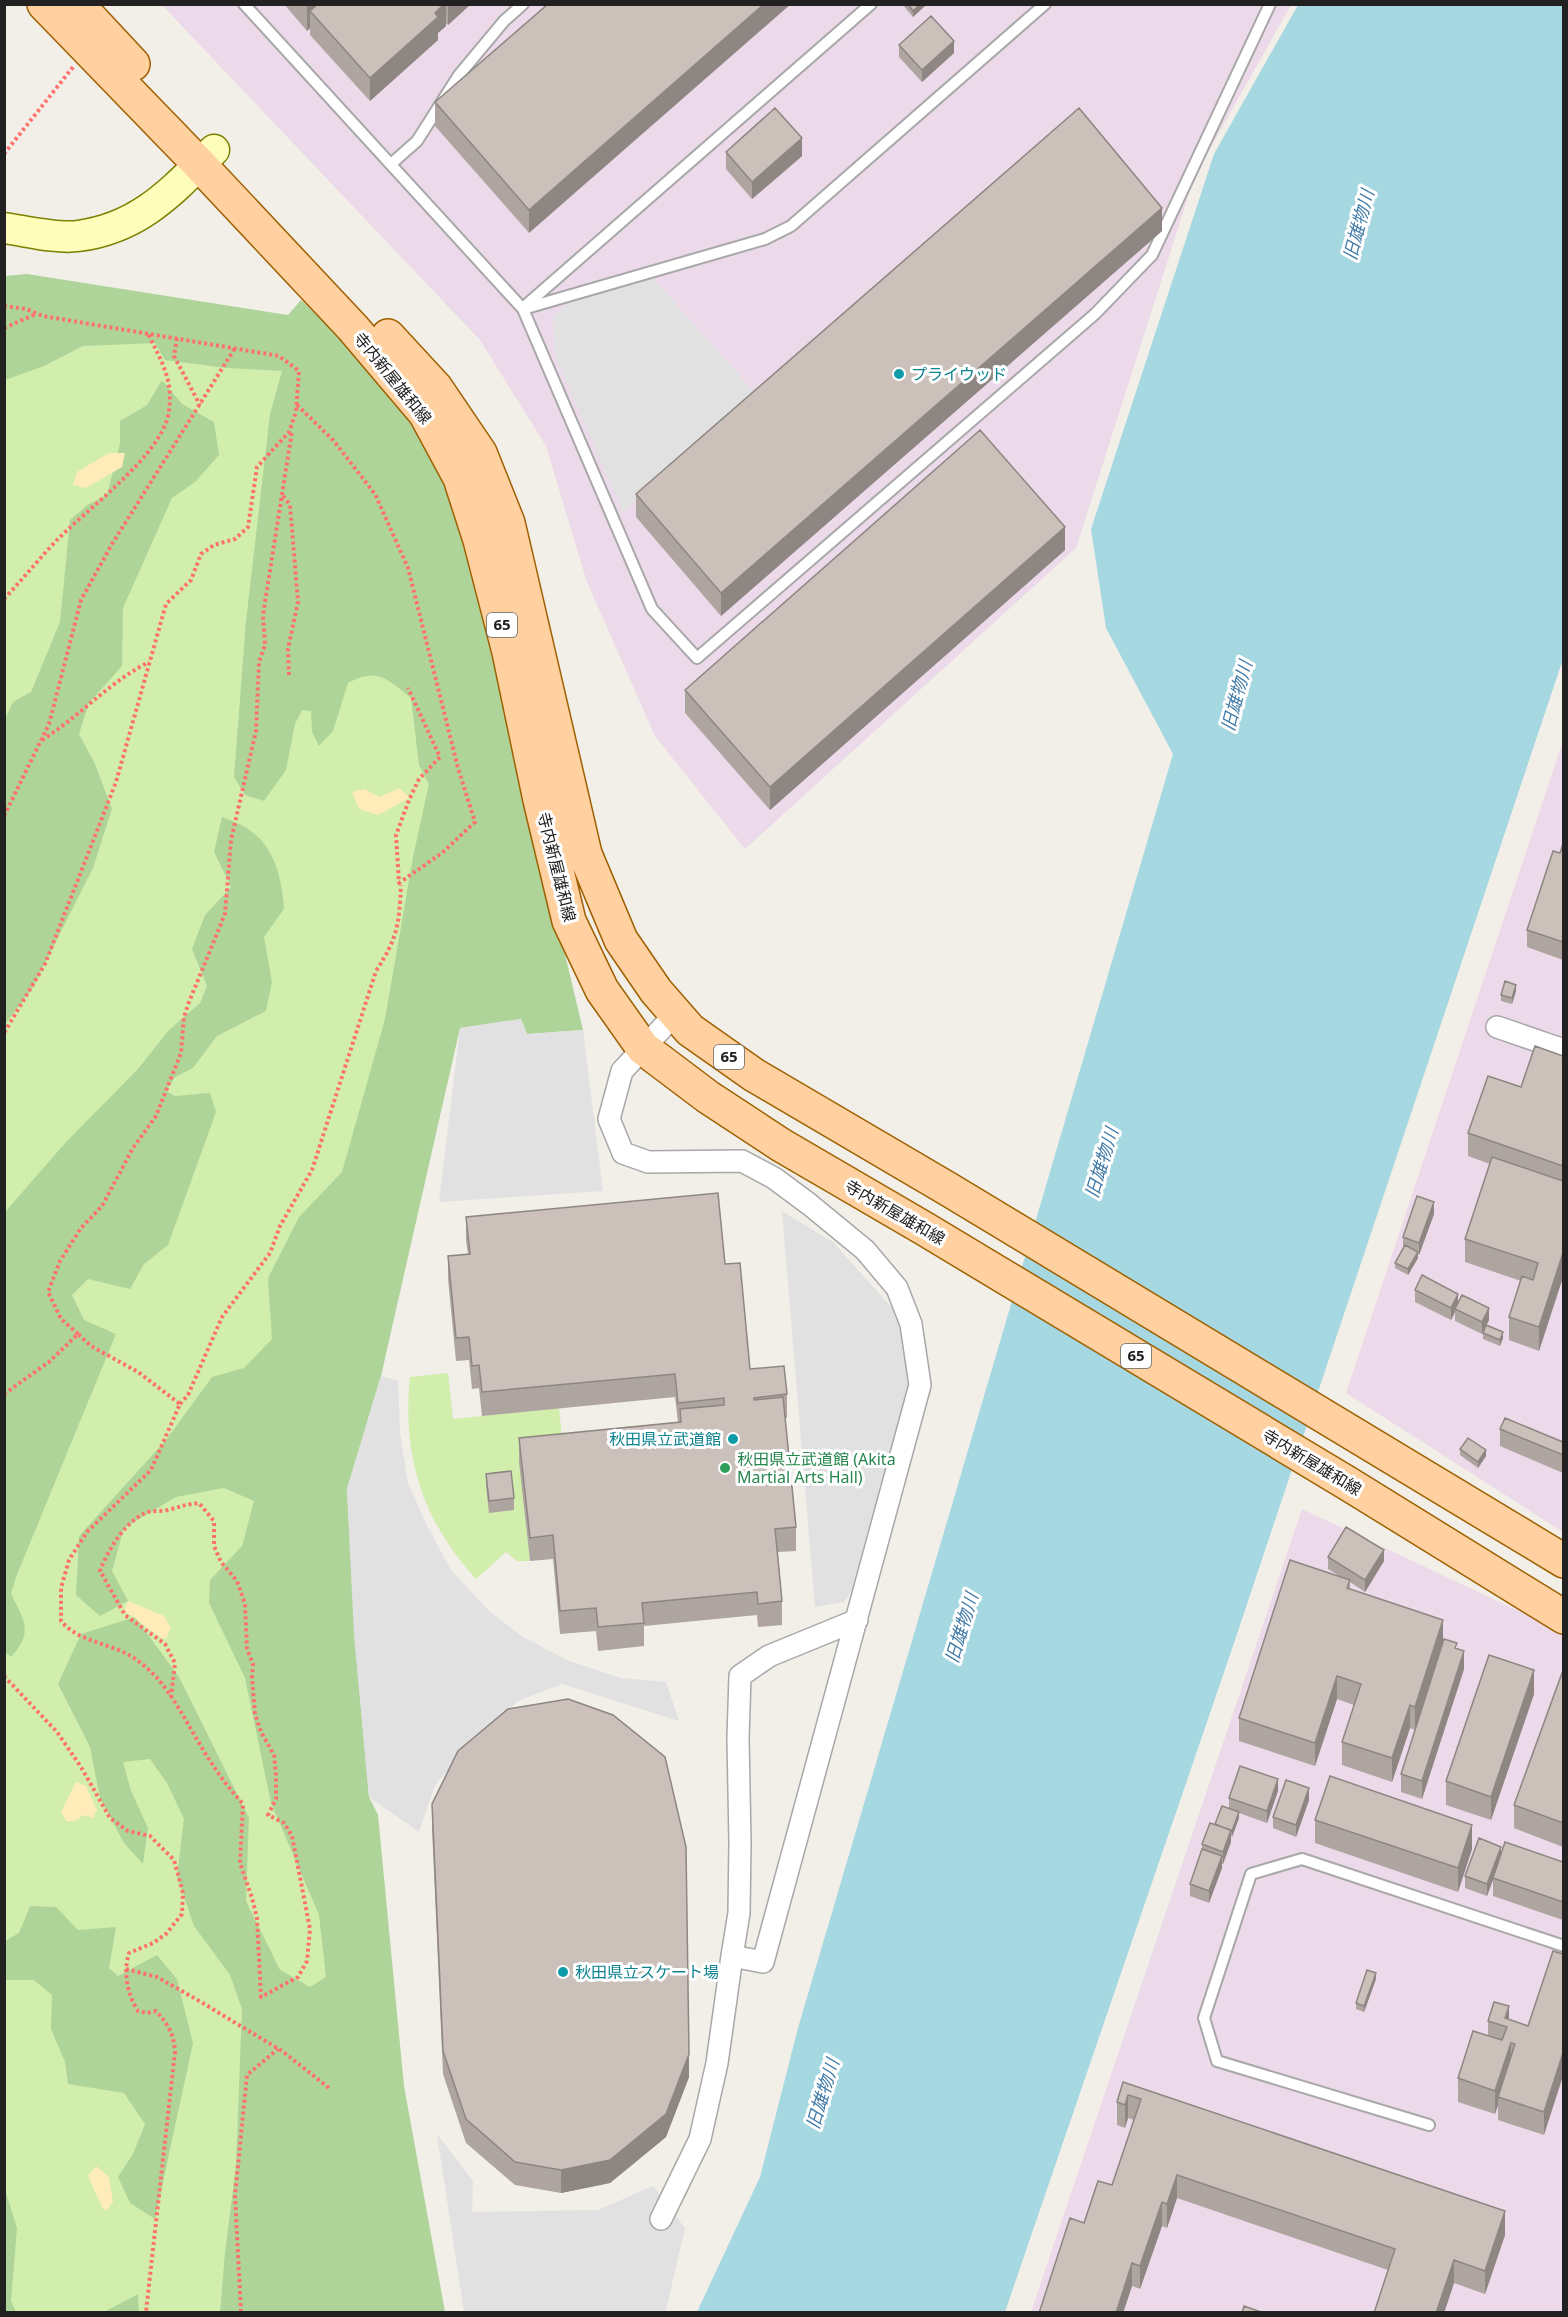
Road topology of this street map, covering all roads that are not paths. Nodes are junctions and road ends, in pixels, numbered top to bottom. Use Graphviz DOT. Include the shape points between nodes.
graph roads {
  1 [pos="44,4"];
  2 [pos="77,4"];
  3 [pos="244,4"];
  4 [pos="523,4"];
  5 [pos="871,4"];
  6 [pos="1045,4"];
  7 [pos="1270,4"];
  8 [pos="207,157"];
  9 [pos="391,164"];
  10 [pos="4,228"];
  11 [pos="523,309"];
  12 [pos="676,1013"];
  13 [pos="1497,1027"];
  14 [pos="643,1048"];
  15 [pos="1563,1050"];
  16 [pos="1563,1561"];
  17 [pos="1563,1617"];
  18 [pos="857,1620"];
  19 [pos="1563,1946"];
  20 [pos="732,1956"];
  21 [pos="1429,2126"];
  22 [pos="661,2219"];
  1 -- 8 [label="main road, 寺内新屋雄和線 / 65" via="87,49"];
  2 -- 8 [label="main road, 寺内新屋雄和線 / 65"];
  3 -- 9 [label="lane"];
  4 -- 9 [label="lane" via="459,75 417,141"];
  5 -- 11 [label="lane"];
  6 -- 11 [label="lane" via="791,226 765,239"];
  7 -- 11 [label="lane" via="1152,255 1095,314 698,658 652,609"];
  8 -- 10 [label="street" via="166,198 109,229 76,236"];
  8 -- 12 [label="main road, 寺内新屋雄和線 / 65" via="272,209 436,388 480,453 508,523 585,854 621,940"];
  8 -- 14 [label="main road, 寺内新屋雄和線 / 65" via="425,413 460,478 509,652 569,921 602,990"];
  9 -- 11 [label="lane"];
  12 -- 14 [label="street"];
  12 -- 16 [label="main road, 寺内新屋雄和線 / 65" via="690,1030 754,1075"];
  13 -- 15 [label="street"];
  14 -- 17 [label="main road, 寺内新屋雄和線 / 65" via="781,1145 1347,1483"];
  14 -- 18 [label="street" via="622,1071 609,1119 623,1153 648,1162 742,1161 774,1178 866,1250 897,1288 911,1324 920,1385"];
  18 -- 20 [label="street" via="763,1962"];
  18 -- 20 [label="street" via="769,1656 740,1676 740,1913"];
  19 -- 21 [label="lane" via="1302,1859 1251,1874 1203,2018 1217,2061"];
  20 -- 22 [label="street" via="717,2063 700,2139"];
}
